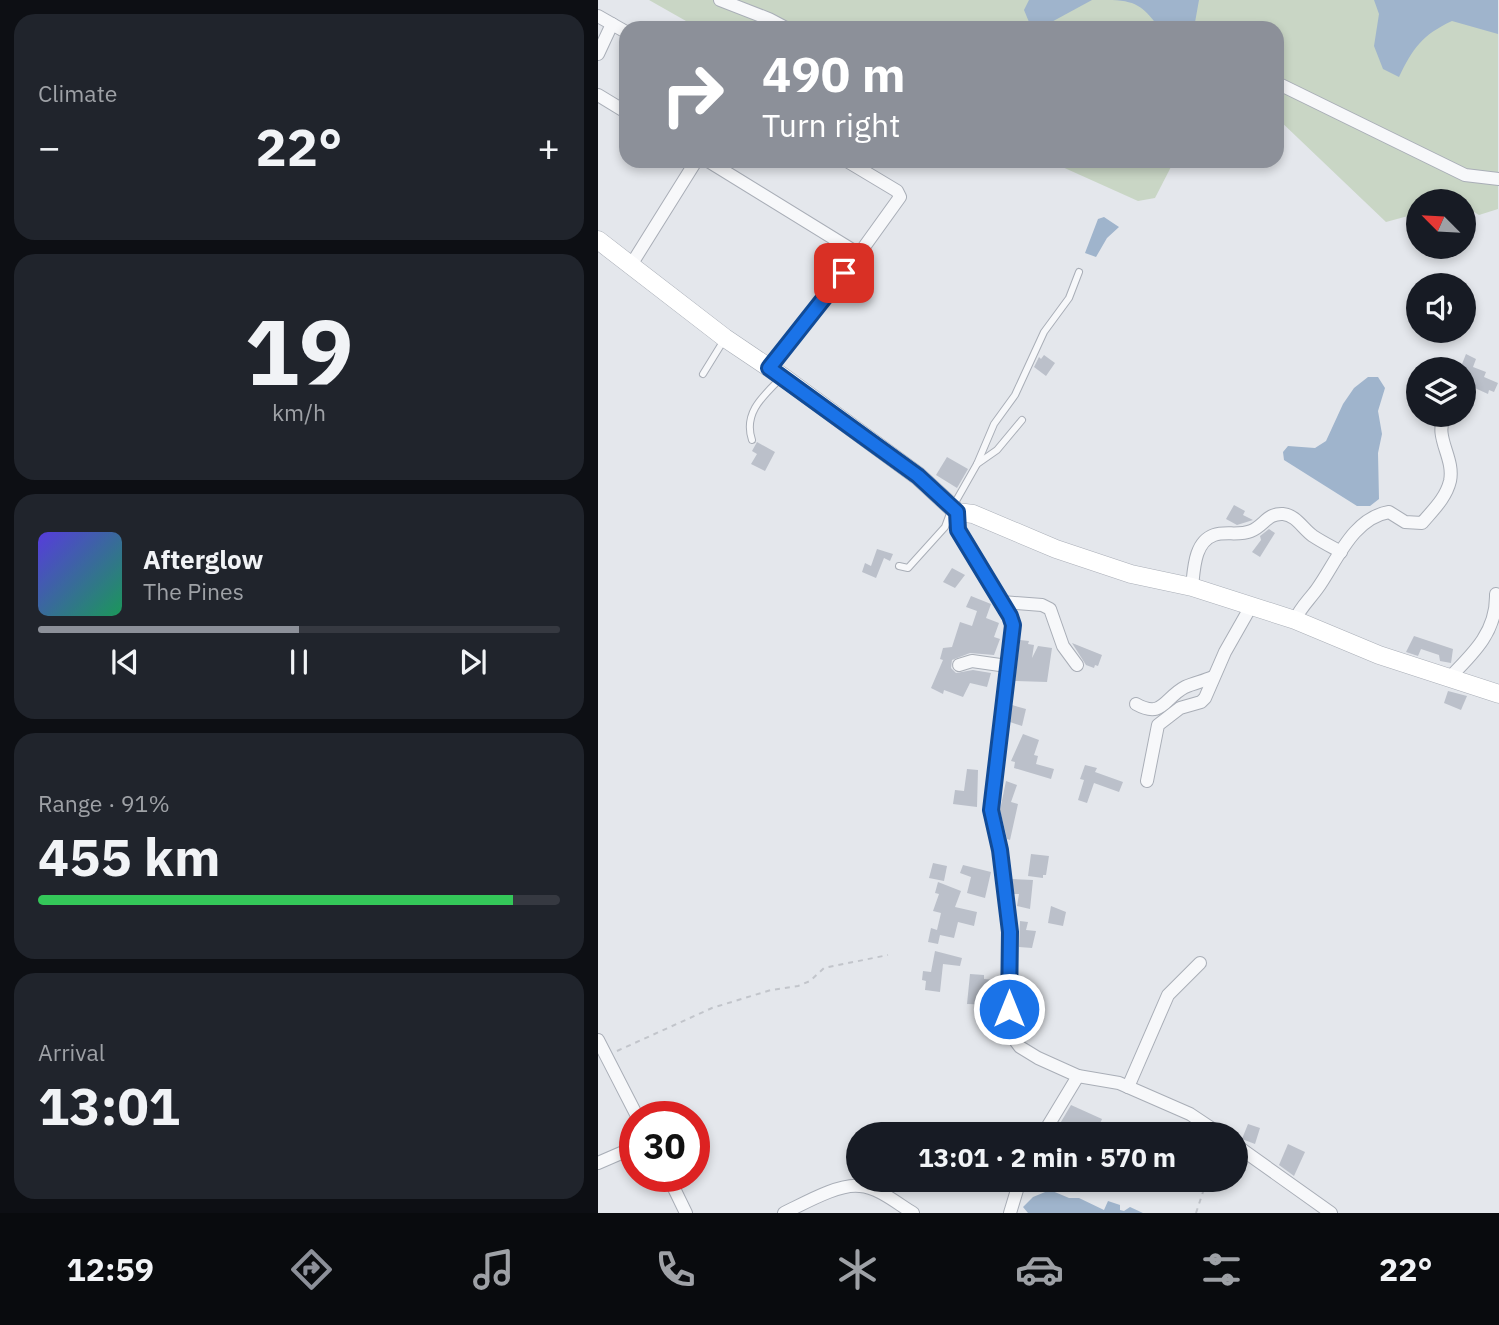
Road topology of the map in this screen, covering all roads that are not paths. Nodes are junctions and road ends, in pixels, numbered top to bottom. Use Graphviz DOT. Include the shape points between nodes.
graph roads {
  1 [pos="720,0"];
  2 [pos="598,16"];
  3 [pos="774,21"];
  4 [pos="612,24"];
  5 [pos="619,28"];
  6 [pos="598,54"];
  7 [pos="1284,86"];
  8 [pos="598,95"];
  9 [pos="619,108"];
  10 [pos="692,168"];
  11 [pos="719,168"];
  12 [pos="859,168"];
  13 [pos="1499,179"];
  14 [pos="598,240"];
  15 [pos="859,254"];
  16 [pos="631,265"];
  17 [pos="1079,272"];
  18 [pos="725,338"];
  19 [pos="776,372"];
  20 [pos="703,374"];
  21 [pos="1022,420"];
  22 [pos="1441,427"];
  23 [pos="751,440"];
  24 [pos="977,464"];
  25 [pos="954,510"];
  26 [pos="1341,552"];
  27 [pos="899,566"];
  28 [pos="1191,587"];
  29 [pos="1496,594"];
  30 [pos="1002,602"];
  31 [pos="1250,608"];
  32 [pos="1294,620"];
  33 [pos="959,665"];
  34 [pos="1077,665"];
  35 [pos="1007,666"];
  36 [pos="1213,677"];
  37 [pos="1449,678"];
  38 [pos="1499,694"];
  39 [pos="1136,704"];
  40 [pos="1148,781"];
  41 [pos="1200,963"];
  42 [pos="598,1040"];
  43 [pos="1078,1076"];
  44 [pos="1128,1087"];
  45 [pos="630,1101"];
  46 [pos="1050,1122"];
  47 [pos="1202,1122"];
  48 [pos="619,1154"];
  49 [pos="1248,1154"];
  50 [pos="598,1163"];
  51 [pos="676,1192"];
  52 [pos="1016,1192"];
  53 [pos="686,1213"];
  54 [pos="784,1213"];
  55 [pos="913,1213"];
  56 [pos="1010,1213"];
  57 [pos="1331,1213"];
  1 -- 3 [label="street"];
  2 -- 4 [label="street"];
  4 -- 5 [label="street"];
  4 -- 6 [label="street"];
  7 -- 13 [label="street" via="1465,176"];
  8 -- 9 [label="street"];
  10 -- 16 [label="street"];
  11 -- 15 [label="street"];
  12 -- 15 [label="street" via="900,197"];
  14 -- 16 [label="street"];
  15 -- 19 [label="street"];
  16 -- 18 [label="street"];
  17 -- 24 [label="lane" via="1015,395 994,424"];
  18 -- 19 [label="street"];
  18 -- 20 [label="lane"];
  19 -- 23 [label="lane" via="750,415"];
  19 -- 25 [label="street" via="918,476"];
  21 -- 24 [label="lane" via="997,450"];
  22 -- 26 [label="street" via="1451,468 1443,498 1422,523 1381,513 1357,531"];
  24 -- 25 [label="lane"];
  25 -- 27 [label="lane" via="914,563 908,568"];
  25 -- 28 [label="street" via="1131,574"];
  25 -- 30 [label="street" via="958,530"];
  26 -- 28 [label="street" via="1284,514 1269,516 1255,530 1214,535 1202,544"];
  26 -- 32 [label="street"];
  28 -- 31 [label="street"];
  29 -- 37 [label="street" via="1495,617 1485,640"];
  30 -- 34 [label="street" via="1050,609 1063,646"];
  30 -- 35 [label="street" via="1013,625"];
  31 -- 32 [label="street"];
  31 -- 36 [label="street"];
  32 -- 37 [label="street"];
  33 -- 35 [label="street" via="972,661"];
  35 -- 43 [label="street" via="991,810 1010,932 1010,1027 1027,1053"];
  36 -- 39 [label="street" via="1183,688 1154,709 1148,711"];
  36 -- 40 [label="street" via="1201,702 1180,708 1158,725"];
  37 -- 38 [label="street"];
  41 -- 44 [label="street" via="1168,995"];
  42 -- 45 [label="street"];
  43 -- 44 [label="street"];
  43 -- 46 [label="street"];
  44 -- 47 [label="street"];
  48 -- 50 [label="street"];
  49 -- 57 [label="street"];
  51 -- 53 [label="street"];
  52 -- 56 [label="street"];
  54 -- 55 [label="street" via="858,1185"];
}
